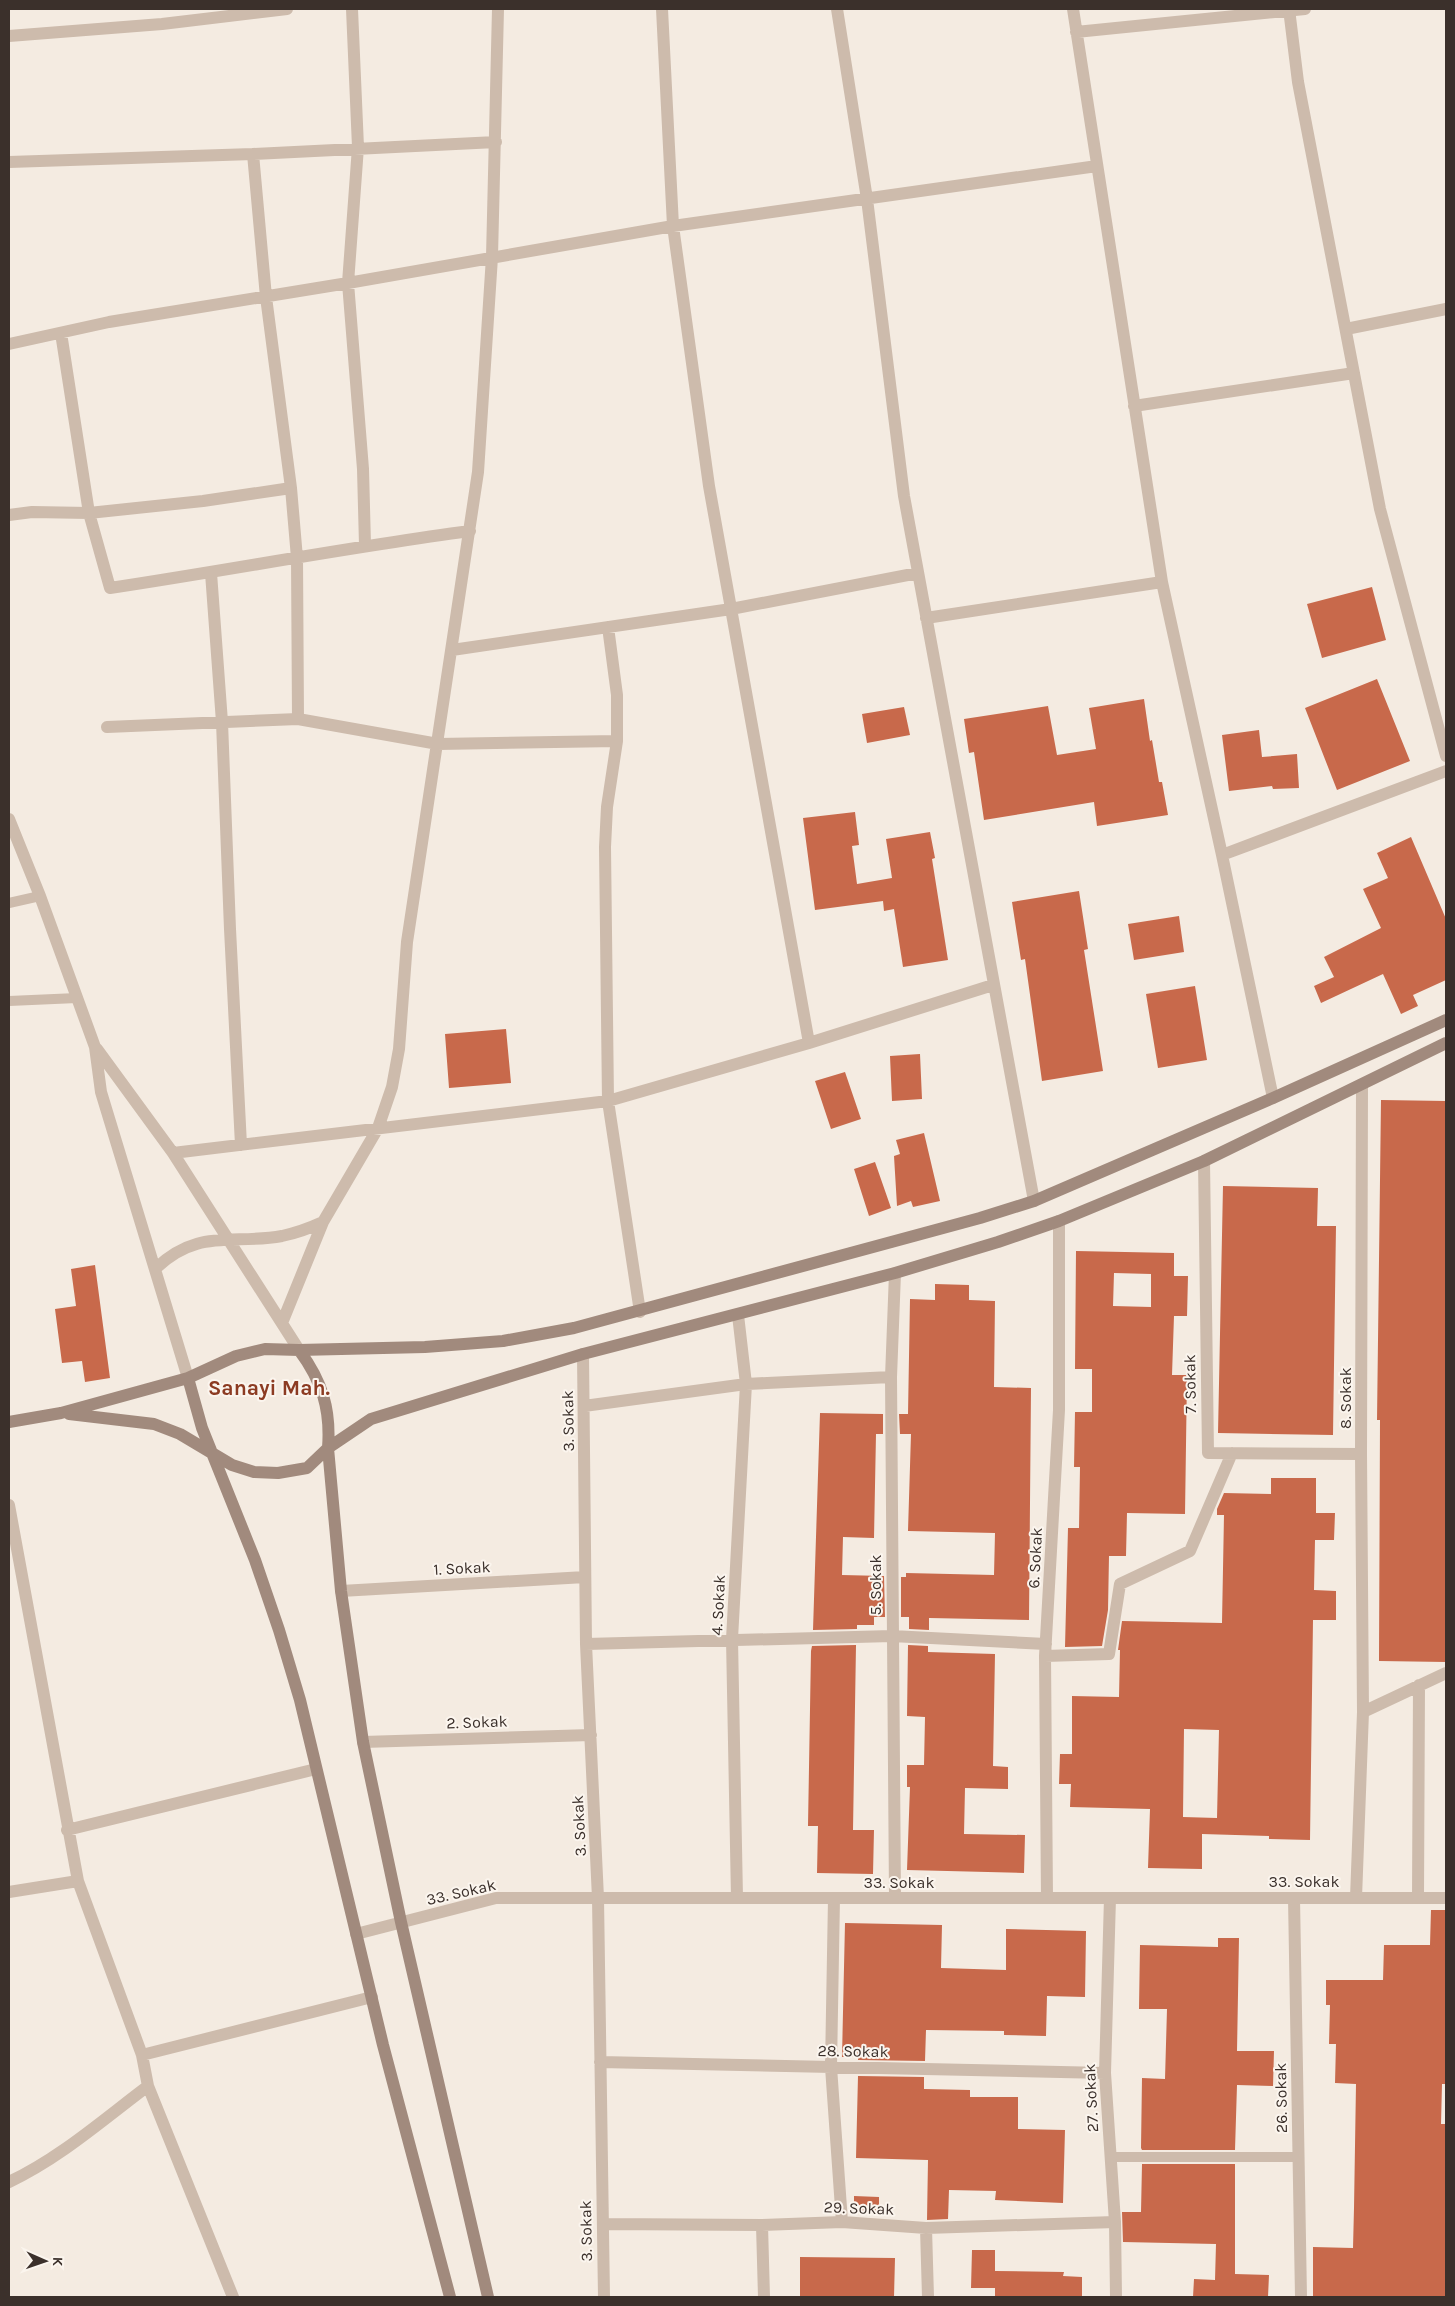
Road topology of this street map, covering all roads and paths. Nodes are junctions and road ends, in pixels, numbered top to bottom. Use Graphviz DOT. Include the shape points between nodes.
graph roads {
  1 [pos="287,9"];
  2 [pos="352,9"];
  3 [pos="498,9"];
  4 [pos="662,9"];
  5 [pos="837,9"];
  6 [pos="1073,9"];
  7 [pos="1306,9"];
  8 [pos="1289,10"];
  9 [pos="1076,32"];
  10 [pos="9,36"];
  11 [pos="496,142"];
  12 [pos="358,148"];
  13 [pos="253,154"];
  14 [pos="9,162"];
  15 [pos="1097,166"];
  16 [pos="867,199"];
  17 [pos="673,226"];
  18 [pos="492,257"];
  19 [pos="348,283"];
  20 [pos="266,297"];
  21 [pos="1446,309"];
  22 [pos="1346,329"];
  23 [pos="61,333"];
  24 [pos="9,344"];
  25 [pos="1354,373"];
  26 [pos="1134,406"];
  27 [pos="291,488"];
  28 [pos="89,513"];
  29 [pos="9,515"];
  30 [pos="470,531"];
  31 [pos="365,545"];
  32 [pos="297,558"];
  33 [pos="211,573"];
  34 [pos="918,574"];
  35 [pos="1162,582"];
  36 [pos="731,609"];
  37 [pos="926,618"];
  38 [pos="608,627"];
  39 [pos="452,650"];
  40 [pos="298,720"];
  41 [pos="222,722"];
  42 [pos="107,727"];
  43 [pos="617,741"];
  44 [pos="438,744"];
  45 [pos="1446,756"];
  46 [pos="1446,771"];
  47 [pos="9,819"];
  48 [pos="1222,855"];
  49 [pos="40,896"];
  50 [pos="9,903"];
  51 [pos="993,985"];
  52 [pos="77,998"];
  53 [pos="9,1001"];
  54 [pos="1446,1020"];
  55 [pos="809,1043"];
  56 [pos="1446,1043"];
  57 [pos="95,1047"];
  58 [pos="1362,1085"];
  59 [pos="1272,1098"];
  60 [pos="608,1101"];
  61 [pos="378,1128"];
  62 [pos="241,1145"];
  63 [pos="173,1153"];
  64 [pos="1204,1161"];
  65 [pos="1034,1201"];
  66 [pos="1059,1221"];
  67 [pos="323,1222"];
  68 [pos="228,1239"];
  69 [pos="155,1269"];
  70 [pos="895,1273"];
  71 [pos="640,1312"];
  72 [pos="738,1315"];
  73 [pos="282,1323"];
  74 [pos="298,1350"];
  75 [pos="583,1354"];
  76 [pos="891,1377"];
  77 [pos="188,1378"];
  78 [pos="746,1384"];
  79 [pos="584,1406"];
  80 [pos="61,1413"];
  81 [pos="9,1422"];
  82 [pos="328,1448"];
  83 [pos="1232,1453"];
  84 [pos="213,1454"];
  85 [pos="1361,1454"];
  86 [pos="9,1505"];
  87 [pos="585,1577"];
  88 [pos="341,1591"];
  89 [pos="892,1636"];
  90 [pos="732,1639"];
  91 [pos="586,1644"];
  92 [pos="1046,1650"];
  93 [pos="1446,1673"];
  94 [pos="1419,1686"];
  95 [pos="1363,1712"];
  96 [pos="590,1735"];
  97 [pos="364,1742"];
  98 [pos="316,1768"];
  99 [pos="67,1830"];
  100 [pos="78,1881"];
  101 [pos="9,1892"];
  102 [pos="598,1898"];
  103 [pos="737,1898"];
  104 [pos="834,1898"];
  105 [pos="894,1898"];
  106 [pos="1047,1898"];
  107 [pos="1110,1898"];
  108 [pos="1294,1898"];
  109 [pos="1356,1898"];
  110 [pos="1418,1898"];
  111 [pos="1446,1898"];
  112 [pos="401,1922"];
  113 [pos="356,1934"];
  114 [pos="372,1997"];
  115 [pos="142,2055"];
  116 [pos="600,2062"];
  117 [pos="831,2067"];
  118 [pos="1105,2073"];
  119 [pos="148,2086"];
  120 [pos="1111,2157"];
  121 [pos="1298,2157"];
  122 [pos="9,2182"];
  123 [pos="842,2222"];
  124 [pos="1115,2222"];
  125 [pos="603,2224"];
  126 [pos="762,2225"];
  127 [pos="926,2228"];
  128 [pos="233,2297"];
  129 [pos="450,2297"];
  130 [pos="488,2297"];
  131 [pos="604,2297"];
  132 [pos="764,2297"];
  133 [pos="928,2297"];
  134 [pos="1116,2297"];
  135 [pos="1301,2297"];
  1 -- 10 [label="street" via="162,24"];
  2 -- 12 [label="street"];
  3 -- 11 [label="street"];
  4 -- 17 [label="street"];
  5 -- 16 [label="street"];
  6 -- 9 [label="street"];
  7 -- 8 [label="street"];
  8 -- 9 [label="street"];
  8 -- 22 [label="street" via="1298,82"];
  9 -- 15 [label="street"];
  11 -- 12 [label="street"];
  11 -- 18 [label="street"];
  12 -- 13 [label="street"];
  12 -- 19 [label="street"];
  13 -- 14 [label="street"];
  13 -- 20 [label="street"];
  15 -- 16 [label="street"];
  15 -- 26 [label="street"];
  16 -- 17 [label="street"];
  16 -- 34 [label="street" via="904,496"];
  17 -- 18 [label="street"];
  17 -- 36 [label="street" via="709,486"];
  18 -- 19 [label="street"];
  18 -- 30 [label="street" via="478,472"];
  19 -- 20 [label="street"];
  19 -- 31 [label="street" via="363,469"];
  20 -- 23 [label="street" via="109,322"];
  20 -- 27 [label="street"];
  21 -- 22 [label="street"];
  22 -- 25 [label="street"];
  23 -- 24 [label="street"];
  23 -- 28 [label="street"];
  25 -- 26 [label="street"];
  25 -- 45 [label="street" via="1380,509"];
  26 -- 35 [label="street"];
  27 -- 28 [label="street"];
  27 -- 32 [label="street"];
  28 -- 29 [label="street"];
  28 -- 33 [label="street" via="110,588"];
  30 -- 31 [label="street"];
  30 -- 39 [label="street"];
  31 -- 32 [label="street"];
  32 -- 33 [label="street"];
  32 -- 40 [label="street"];
  33 -- 41 [label="street"];
  34 -- 36 [label="street"];
  34 -- 37 [label="street"];
  35 -- 37 [label="street"];
  35 -- 48 [label="street"];
  36 -- 38 [label="street"];
  36 -- 55 [label="street"];
  37 -- 51 [label="street"];
  38 -- 39 [label="street"];
  38 -- 43 [label="street" via="617,695"];
  39 -- 44 [label="street"];
  40 -- 41 [label="street"];
  40 -- 44 [label="street"];
  41 -- 42 [label="street"];
  41 -- 62 [label="street"];
  43 -- 44 [label="street"];
  43 -- 60 [label="street" via="607,807 605,847"];
  44 -- 61 [label="street" via="406,942 399,1049 392,1087"];
  46 -- 48 [label="street"];
  47 -- 49 [label="street"];
  48 -- 59 [label="street"];
  49 -- 50 [label="lane"];
  49 -- 52 [label="street"];
  51 -- 55 [label="street"];
  51 -- 65 [label="street"];
  52 -- 53 [label="lane"];
  52 -- 57 [label="street"];
  54 -- 59 [label="street"];
  55 -- 60 [label="street"];
  56 -- 58 [label="street"];
  57 -- 63 [label="street"];
  57 -- 69 [label="street" via="101,1092"];
  58 -- 64 [label="street"];
  58 -- 85 [label="street, 8. Sokak"];
  59 -- 65 [label="street"];
  60 -- 61 [label="street"];
  60 -- 71 [label="street"];
  61 -- 62 [label="street"];
  61 -- 67 [label="street"];
  62 -- 63 [label="street"];
  63 -- 68 [label="street"];
  64 -- 66 [label="street"];
  64 -- 83 [label="street, 7. Sokak" via="1208,1453"];
  65 -- 71 [label="street"];
  66 -- 70 [label="street"];
  66 -- 92 [label="street, 6. Sokak" via="1059,1410"];
  67 -- 68 [label="street" via="282,1236"];
  67 -- 73 [label="street"];
  68 -- 69 [label="street" via="191,1245"];
  68 -- 73 [label="street"];
  69 -- 77 [label="street"];
  70 -- 72 [label="street"];
  70 -- 76 [label="street, 5. Sokak"];
  71 -- 74 [label="street" via="503,1341 425,1348"];
  72 -- 75 [label="street"];
  72 -- 78 [label="street, 4. Sokak"];
  73 -- 74 [label="street"];
  74 -- 77 [label="street" via="265,1349 236,1356"];
  74 -- 82 [label="street" via="312,1367 323,1393 330,1425"];
  75 -- 79 [label="street, 3. Sokak"];
  75 -- 82 [label="street" via="371,1419"];
  76 -- 78 [label="street"];
  76 -- 89 [label="street, 5. Sokak"];
  77 -- 80 [label="street"];
  77 -- 84 [label="street"];
  78 -- 79 [label="street"];
  78 -- 90 [label="street, 4. Sokak"];
  79 -- 87 [label="street, 3. Sokak"];
  80 -- 81 [label="street"];
  80 -- 84 [label="street" via="154,1424 180,1434"];
  82 -- 84 [label="street" via="307,1468 278,1473 254,1472"];
  82 -- 88 [label="street"];
  83 -- 85 [label="street, 7. Sokak"];
  83 -- 92 [label="street" via="1190,1551 1120,1584 1109,1654"];
  84 -- 98 [label="street" via="279,1630"];
  85 -- 95 [label="street, 8. Sokak"];
  86 -- 99 [label="street"];
  87 -- 88 [label="street, 1. Sokak"];
  87 -- 91 [label="street, 3. Sokak"];
  88 -- 97 [label="street"];
  89 -- 90 [label="street"];
  89 -- 92 [label="street"];
  89 -- 105 [label="street, 5. Sokak"];
  90 -- 91 [label="street"];
  90 -- 103 [label="street, 4. Sokak"];
  91 -- 96 [label="street, 3. Sokak"];
  92 -- 106 [label="street, 6. Sokak"];
  93 -- 94 [label="street"];
  94 -- 95 [label="street"];
  94 -- 110 [label="street"];
  95 -- 109 [label="street, 8. Sokak"];
  96 -- 97 [label="street, 2. Sokak"];
  96 -- 102 [label="street, 3. Sokak"];
  97 -- 112 [label="street"];
  98 -- 99 [label="street"];
  98 -- 113 [label="street"];
  99 -- 100 [label="street"];
  100 -- 101 [label="street"];
  100 -- 115 [label="street"];
  102 -- 103 [label="street, 33. Sokak"];
  102 -- 112 [label="street, 33. Sokak" via="496,1898"];
  102 -- 116 [label="street, 3. Sokak"];
  103 -- 104 [label="street, 33. Sokak"];
  104 -- 105 [label="street, 33. Sokak"];
  104 -- 117 [label="street"];
  105 -- 106 [label="street, 33. Sokak"];
  106 -- 107 [label="street, 33. Sokak"];
  107 -- 108 [label="street, 33. Sokak"];
  107 -- 118 [label="street, 27. Sokak"];
  108 -- 109 [label="street, 33. Sokak"];
  108 -- 121 [label="street, 26. Sokak"];
  109 -- 110 [label="street, 33. Sokak"];
  110 -- 111 [label="street, 33. Sokak"];
  112 -- 113 [label="street, 33. Sokak"];
  112 -- 130 [label="street"];
  113 -- 114 [label="street"];
  114 -- 115 [label="street"];
  114 -- 129 [label="street"];
  115 -- 119 [label="street"];
  116 -- 117 [label="street, 28. Sokak"];
  116 -- 125 [label="street, 3. Sokak"];
  117 -- 118 [label="street, 28. Sokak"];
  117 -- 123 [label="street"];
  118 -- 120 [label="street, 27. Sokak"];
  119 -- 122 [label="street" via="60,2152"];
  119 -- 128 [label="street"];
  120 -- 121 [label="lane"];
  120 -- 124 [label="street, 27. Sokak"];
  121 -- 135 [label="street, 26. Sokak"];
  123 -- 126 [label="street, 29. Sokak"];
  123 -- 127 [label="street, 29. Sokak"];
  124 -- 127 [label="street, 29. Sokak"];
  124 -- 134 [label="street, 27. Sokak"];
  125 -- 126 [label="street, 29. Sokak"];
  125 -- 131 [label="street, 3. Sokak"];
  126 -- 132 [label="street"];
  127 -- 133 [label="street"];
}
